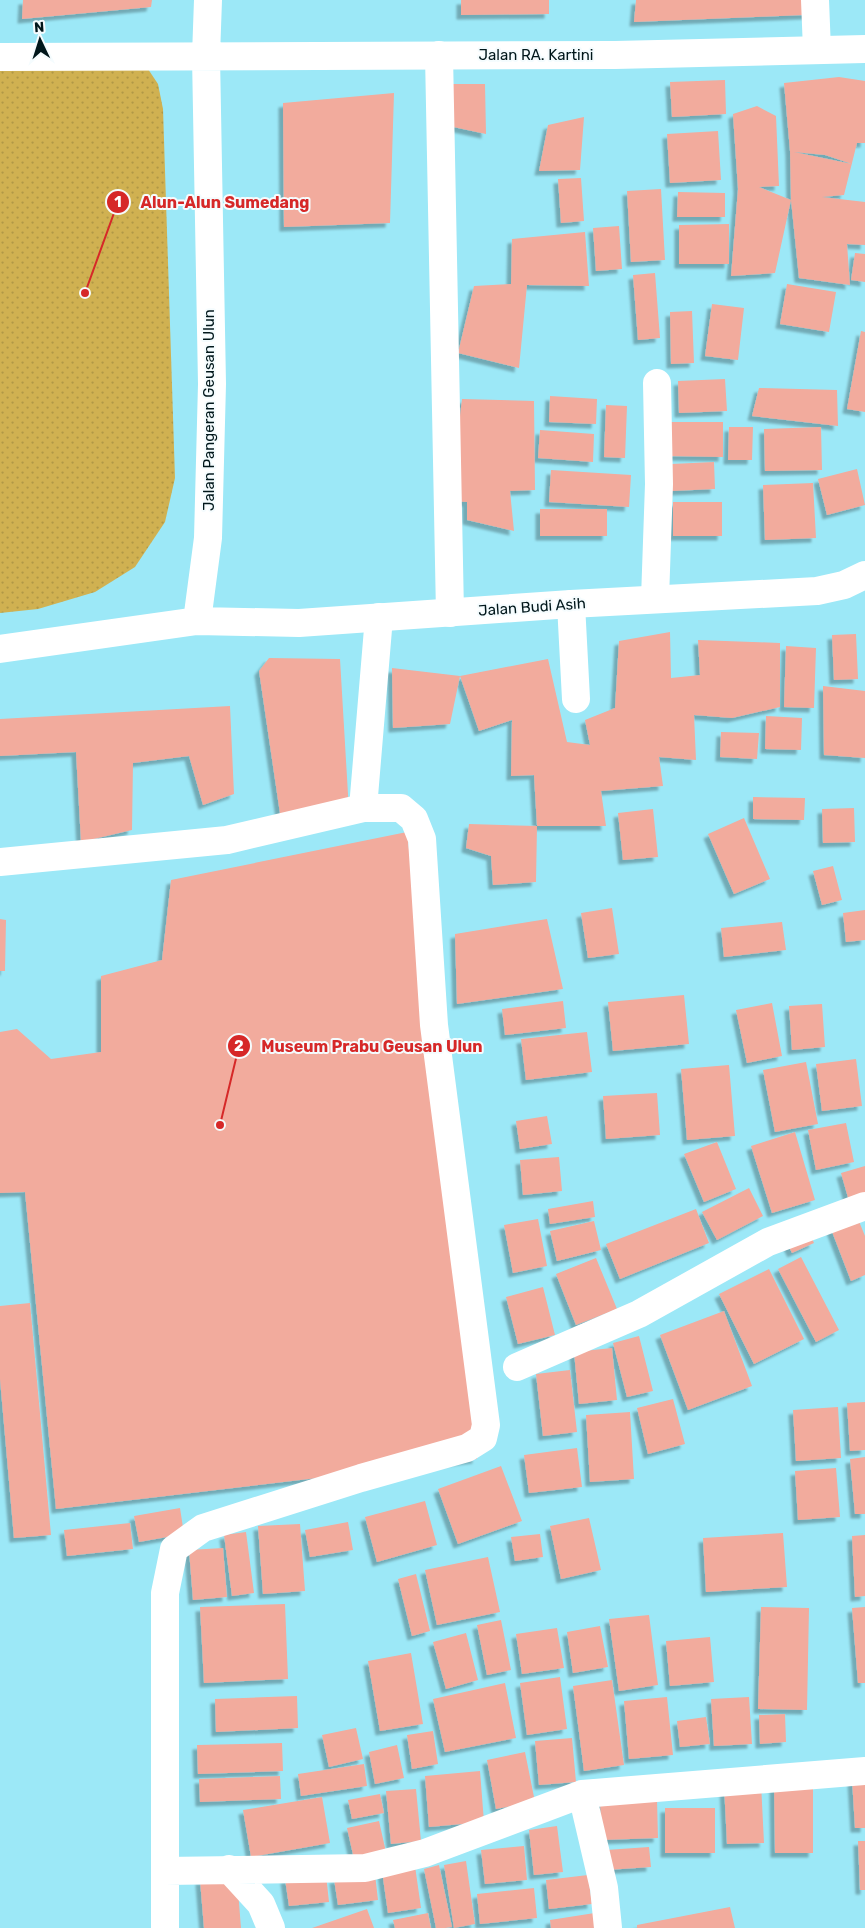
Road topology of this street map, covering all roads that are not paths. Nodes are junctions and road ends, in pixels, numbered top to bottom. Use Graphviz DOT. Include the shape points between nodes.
graph roads {
  1 [pos="208,0"];
  2 [pos="815,0"];
  3 [pos="865,49"];
  4 [pos="817,50"];
  5 [pos="439,55"];
  6 [pos="206,56"];
  7 [pos="0,57"];
  8 [pos="657,383"];
  9 [pos="865,575"];
  10 [pos="656,599"];
  11 [pos="571,604"];
  12 [pos="450,613"];
  13 [pos="380,617"];
  14 [pos="197,621"];
  15 [pos="0,649"];
  16 [pos="576,700"];
  17 [pos="363,808"];
  18 [pos="0,862"];
  19 [pos="865,1206"];
  20 [pos="517,1367"];
  21 [pos="865,1771"];
  22 [pos="582,1794"];
  23 [pos="229,1869"];
  24 [pos="165,1871"];
  25 [pos="166,1928"];
  26 [pos="270,1928"];
  27 [pos="608,1928"];
  1 -- 6 [label="street, Jalan Pangeran Geusan Ulun"];
  2 -- 4 [label="street"];
  3 -- 4 [label="street, Jalan RA. Kartini"];
  4 -- 5 [label="street, Jalan RA. Kartini"];
  5 -- 6 [label="street, Jalan RA. Kartini"];
  5 -- 12 [label="street"];
  6 -- 7 [label="street, Jalan RA. Kartini"];
  6 -- 14 [label="street, Jalan Pangeran Geusan Ulun" via="212,384 208,538"];
  8 -- 10 [label="street"];
  9 -- 10 [label="street, Jalan Budi Asih" via="844,585 817,591"];
  10 -- 11 [label="street, Jalan Budi Asih"];
  11 -- 12 [label="street, Jalan Budi Asih"];
  11 -- 16 [label="street"];
  12 -- 13 [label="street, Jalan Budi Asih"];
  13 -- 14 [label="street, Jalan Budi Asih" via="299,623"];
  13 -- 17 [label="street"];
  14 -- 15 [label="street"];
  17 -- 18 [label="street" via="227,840"];
  17 -- 24 [label="street" via="400,808 414,819 422,839 434,1025 486,1425 484,1438 467,1448 203,1528 174,1549 166,1593"];
  19 -- 20 [label="street" via="768,1242 639,1314"];
  21 -- 22 [label="street"];
  22 -- 23 [label="street" via="425,1853 365,1868"];
  22 -- 27 [label="street" via="604,1888"];
  23 -- 24 [label="street"];
  23 -- 26 [label="street" via="261,1904"];
  24 -- 25 [label="street"];
}
